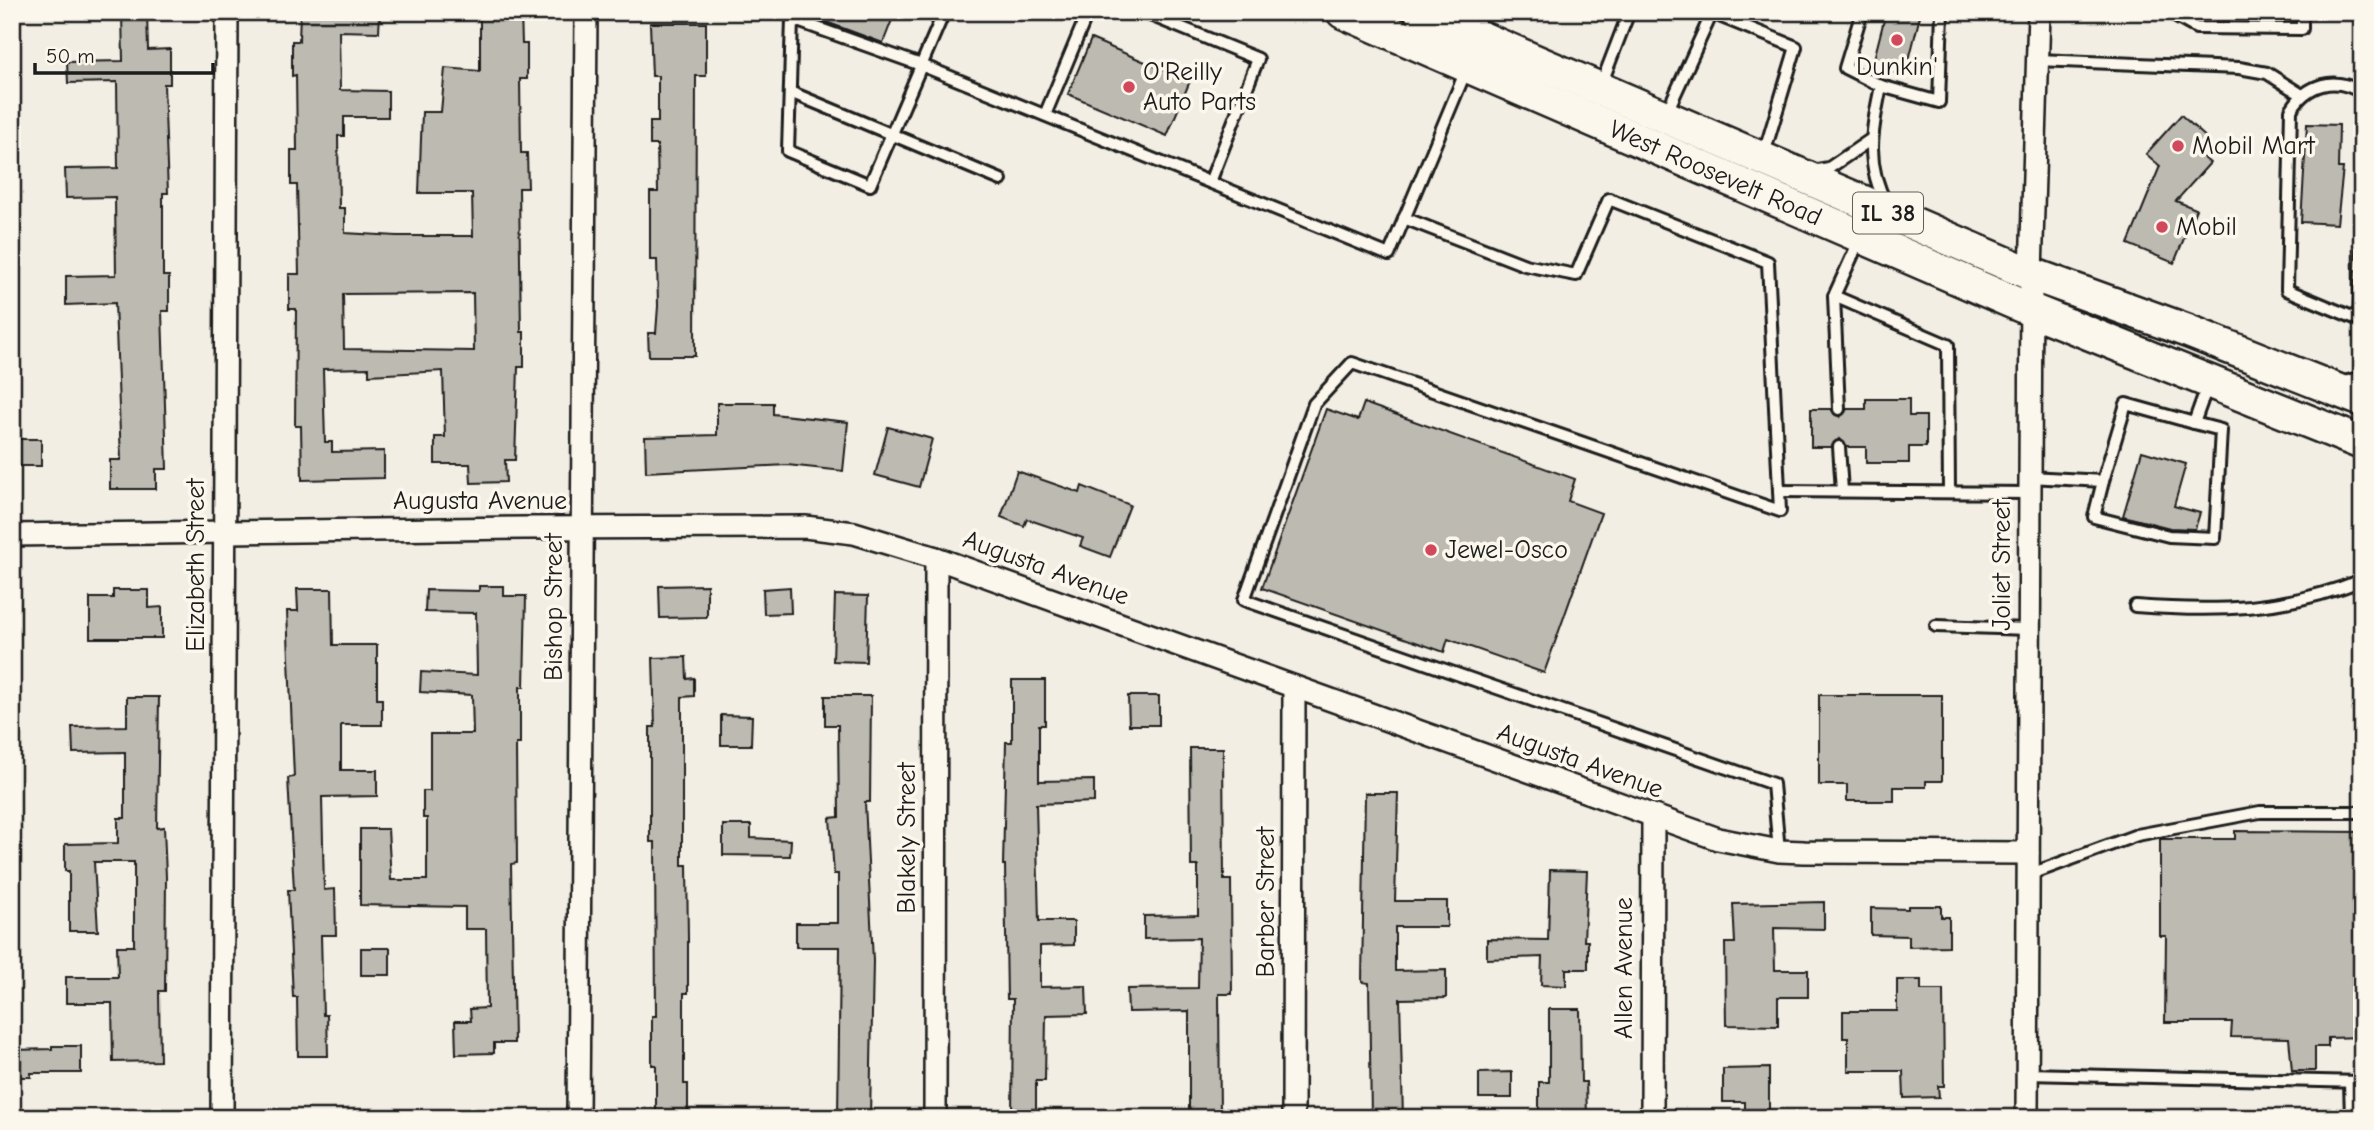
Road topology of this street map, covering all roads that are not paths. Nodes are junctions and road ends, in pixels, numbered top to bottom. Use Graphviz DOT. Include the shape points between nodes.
graph roads {
  1 [pos="227,12"];
  2 [pos="586,12"];
  3 [pos="944,12"];
  4 [pos="1088,12"];
  5 [pos="1143,12"];
  6 [pos="1343,12"];
  7 [pos="1421,12"];
  8 [pos="1629,12"];
  9 [pos="1862,12"];
  10 [pos="1942,12"];
  11 [pos="2039,12"];
  12 [pos="2178,12"];
  13 [pos="2302,12"];
  14 [pos="790,16"];
  15 [pos="2037,60"];
  16 [pos="921,65"];
  17 [pos="1468,66"];
  18 [pos="1881,86"];
  19 [pos="1600,89"];
  20 [pos="790,92"];
  21 [pos="2362,93"];
  22 [pos="2302,94"];
  23 [pos="1045,116"];
  24 [pos="1664,117"];
  25 [pos="891,134"];
  26 [pos="1870,140"];
  27 [pos="1762,159"];
  28 [pos="1797,174"];
  29 [pos="1001,180"];
  30 [pos="1210,182"];
  31 [pos="1892,215"];
  32 [pos="1404,218"];
  33 [pos="1861,237"];
  34 [pos="2362,246"];
  35 [pos="2031,274"];
  36 [pos="1834,296"];
  37 [pos="2031,310"];
  38 [pos="2360,321"];
  39 [pos="2362,377"];
  40 [pos="2209,382"];
  41 [pos="2327,386"];
  42 [pos="2362,400"];
  43 [pos="1839,409"];
  44 [pos="2194,423"];
  45 [pos="2362,443"];
  46 [pos="1839,447"];
  47 [pos="2103,481"];
  48 [pos="2030,485"];
  49 [pos="1779,491"];
  50 [pos="1842,491"];
  51 [pos="1949,492"];
  52 [pos="582,528"];
  53 [pos="224,532"];
  54 [pos="12,535"];
  55 [pos="936,558"];
  56 [pos="2362,579"];
  57 [pos="2135,606"];
  58 [pos="1936,626"];
  59 [pos="2029,629"];
  60 [pos="1294,687"];
  61 [pos="2362,812"];
  62 [pos="1653,817"];
  63 [pos="1779,851"];
  64 [pos="2028,853"];
  65 [pos="2028,875"];
  66 [pos="2027,1074"];
  67 [pos="2362,1082"];
  68 [pos="2350,1083"];
  69 [pos="222,1118"];
  70 [pos="578,1118"];
  71 [pos="935,1118"];
  72 [pos="1293,1118"];
  73 [pos="1652,1118"];
  74 [pos="2027,1118"];
  75 [pos="2351,1118"];
  1 -- 53 [label="street, Elizabeth Street"];
  2 -- 52 [label="street, Bishop Street"];
  3 -- 16 [label="lane"];
  4 -- 23 [label="lane"];
  5 -- 30 [label="lane" via="1258,58"];
  6 -- 17 [label="main road, West Roosevelt Road / IL 38"];
  7 -- 19 [label="main road, West Roosevelt Road / IL 38"];
  8 -- 19 [label="lane"];
  9 -- 18 [label="lane" via="1845,68"];
  10 -- 18 [label="lane" via="1939,102"];
  11 -- 15 [label="street, Joliet Street"];
  12 -- 13 [label="lane" via="2178,18 2196,28 2302,29"];
  14 -- 16 [label="lane"];
  14 -- 20 [label="lane"];
  15 -- 22 [label="lane" via="2239,68 2267,73"];
  15 -- 35 [label="street, Joliet Street"];
  16 -- 23 [label="lane"];
  16 -- 25 [label="lane"];
  17 -- 32 [label="lane"];
  17 -- 33 [label="main road, West Roosevelt Road / IL 38"];
  18 -- 26 [label="lane"];
  19 -- 24 [label="main road, West Roosevelt Road / IL 38"];
  20 -- 25 [label="lane"];
  20 -- 25 [label="lane" via="788,151 870,186"];
  21 -- 22 [label="lane" via="2351,86 2329,84 2312,86"];
  22 -- 38 [label="lane" via="2291,110 2287,290"];
  23 -- 30 [label="lane"];
  24 -- 27 [label="main road, West Roosevelt Road / IL 38"];
  24 -- 27 [label="lane" via="1712,13 1796,47"];
  25 -- 29 [label="lane"];
  26 -- 28 [label="lane" via="1829,168"];
  26 -- 31 [label="lane" via="1882,195"];
  27 -- 28 [label="main road, West Roosevelt Road / IL 38"];
  28 -- 31 [label="main road, West Roosevelt Road / IL 38"];
  30 -- 32 [label="lane" via="1389,255"];
  31 -- 35 [label="main road, West Roosevelt Road / IL 38"];
  32 -- 49 [label="lane" via="1525,265 1576,275 1609,199 1768,262"];
  33 -- 36 [label="lane"];
  33 -- 37 [label="main road, West Roosevelt Road / IL 38"];
  34 -- 38 [label="lane"];
  35 -- 37 [label="street, Joliet Street"];
  35 -- 41 [label="main road, West Roosevelt Road / IL 38"];
  36 -- 43 [label="lane"];
  36 -- 51 [label="lane" via="1948,345"];
  37 -- 40 [label="main road, West Roosevelt Road / IL 38"];
  37 -- 48 [label="street, Joliet Street"];
  39 -- 41 [label="lane"];
  40 -- 44 [label="lane"];
  40 -- 45 [label="main road, West Roosevelt Road / IL 38"];
  41 -- 42 [label="main road, West Roosevelt Road / IL 38"];
  44 -- 47 [label="lane" via="2126,404"];
  44 -- 47 [label="lane" via="2221,430 2215,538 2169,536 2094,517"];
  46 -- 50 [label="lane"];
  47 -- 48 [label="lane"];
  48 -- 51 [label="lane"];
  48 -- 59 [label="street, Joliet Street"];
  49 -- 50 [label="lane"];
  49 -- 63 [label="lane" via="1780,511 1352,363 1314,404 1244,600 1773,784"];
  50 -- 51 [label="lane"];
  52 -- 53 [label="street, Augusta Avenue"];
  52 -- 55 [label="street, Augusta Avenue" via="805,527 854,533"];
  52 -- 70 [label="street, Bishop Street"];
  53 -- 54 [label="street, Augusta Avenue"];
  53 -- 69 [label="street, Elizabeth Street"];
  55 -- 60 [label="street, Augusta Avenue"];
  55 -- 71 [label="street, Blakely Street"];
  56 -- 57 [label="lane" via="2329,593 2268,607 2204,611"];
  58 -- 59 [label="lane"];
  59 -- 64 [label="street, Joliet Street"];
  60 -- 62 [label="street, Augusta Avenue"];
  60 -- 72 [label="street, Barber Street"];
  61 -- 65 [label="lane" via="2260,812 2149,833"];
  62 -- 63 [label="street, Augusta Avenue" via="1718,839"];
  62 -- 73 [label="street, Allen Avenue"];
  63 -- 64 [label="street, Augusta Avenue"];
  64 -- 65 [label="street, Joliet Street"];
  65 -- 66 [label="street, Joliet Street"];
  66 -- 68 [label="lane"];
  66 -- 74 [label="street, Joliet Street"];
  67 -- 68 [label="lane"];
  68 -- 75 [label="lane"];
}
